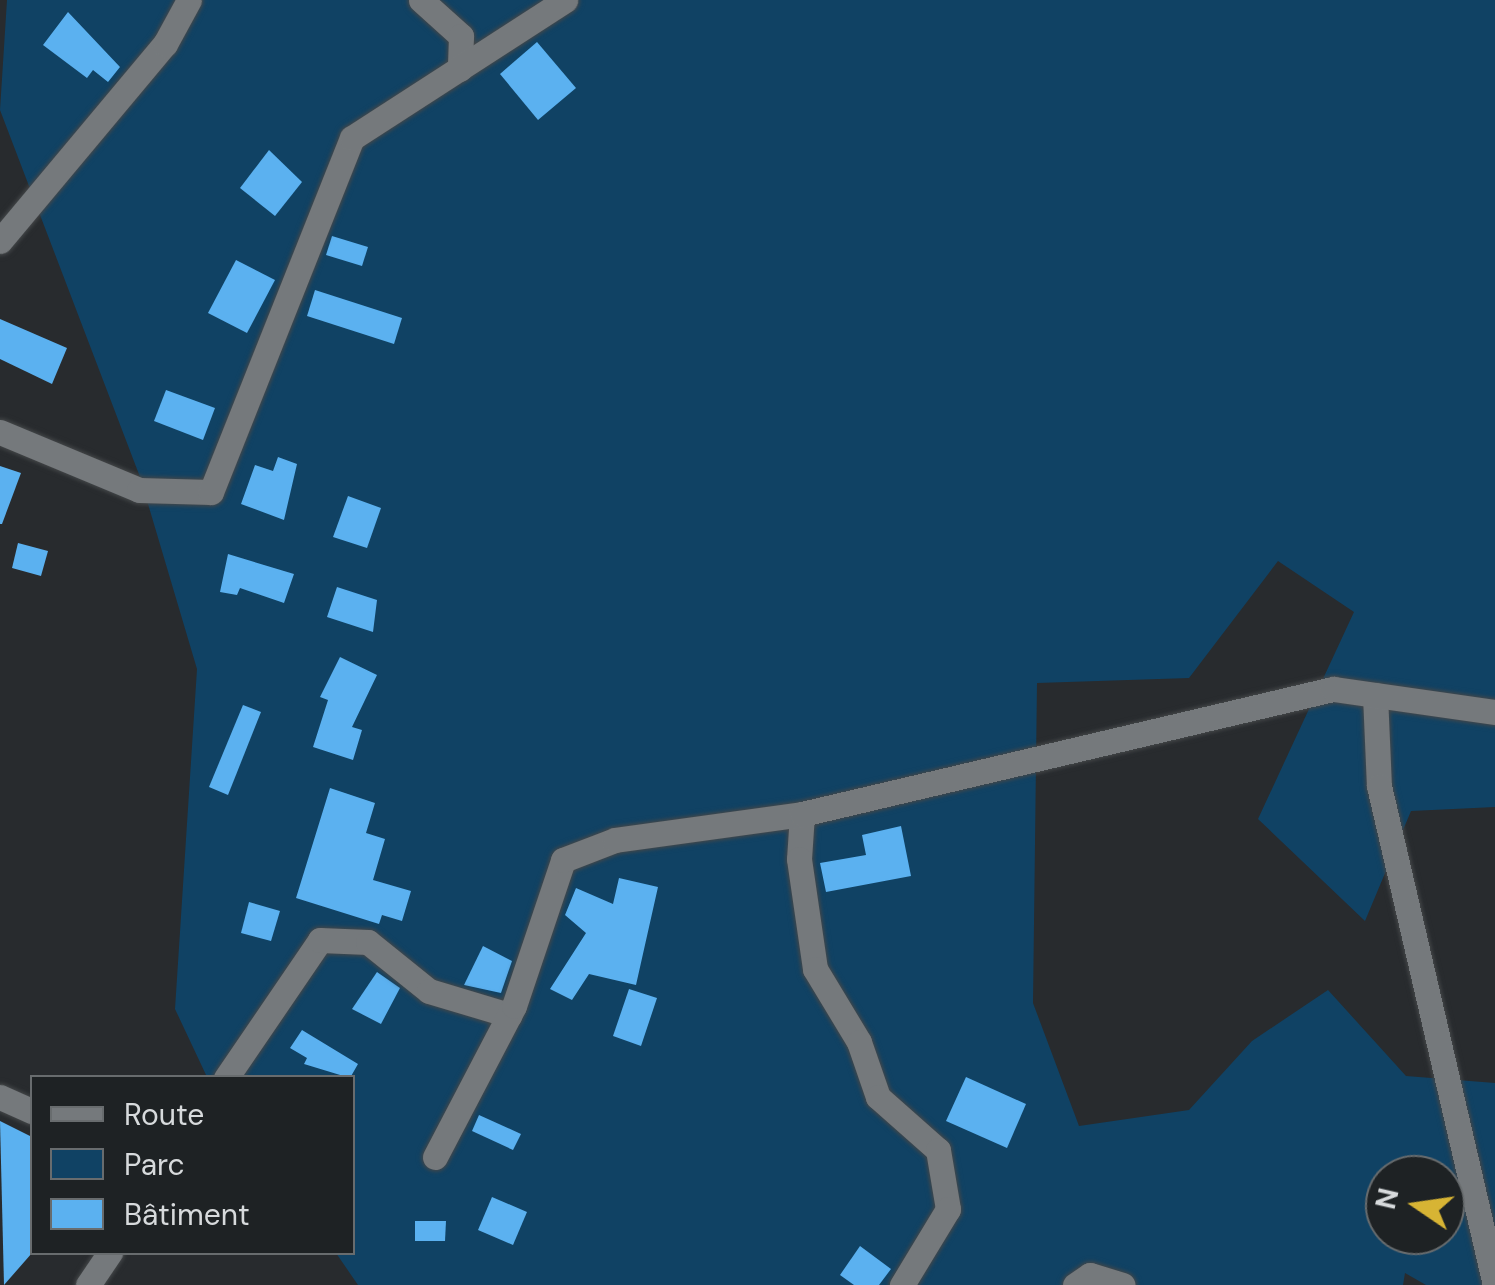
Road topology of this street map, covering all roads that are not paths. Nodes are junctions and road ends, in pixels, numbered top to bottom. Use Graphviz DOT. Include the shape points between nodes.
graph roads {
  1 [pos="189,0"];
  2 [pos="421,0"];
  3 [pos="564,0"];
  4 [pos="460,69"];
  5 [pos="0,241"];
  6 [pos="0,432"];
  7 [pos="1375,695"];
  8 [pos="1495,712"];
  9 [pos="802,814"];
  10 [pos="509,1014"];
  11 [pos="228,1075"];
  12 [pos="0,1096"];
  13 [pos="30,1110"];
  14 [pos="435,1157"];
  15 [pos="108,1255"];
  16 [pos="88,1285"];
  17 [pos="902,1285"];
  18 [pos="1076,1285"];
  19 [pos="1123,1285"];
  20 [pos="1495,1285"];
  1 -- 5 [label="street" via="164,44"];
  2 -- 4 [label="street" via="461,36"];
  3 -- 4 [label="street"];
  4 -- 6 [label="street" via="352,138 211,492 139,490"];
  7 -- 8 [label="street"];
  7 -- 9 [label="street" via="1334,689 1187,719"];
  7 -- 20 [label="street" via="1379,786"];
  9 -- 10 [label="street" via="614,840 563,860"];
  9 -- 17 [label="street" via="799,859 815,969 859,1042 878,1096 938,1150 948,1209"];
  10 -- 11 [label="street" via="428,990 368,942 320,940"];
  10 -- 14 [label="street"];
  12 -- 13 [label="street"];
  15 -- 16 [label="street"];
  18 -- 19 [label="street" via="1090,1275"];
}
